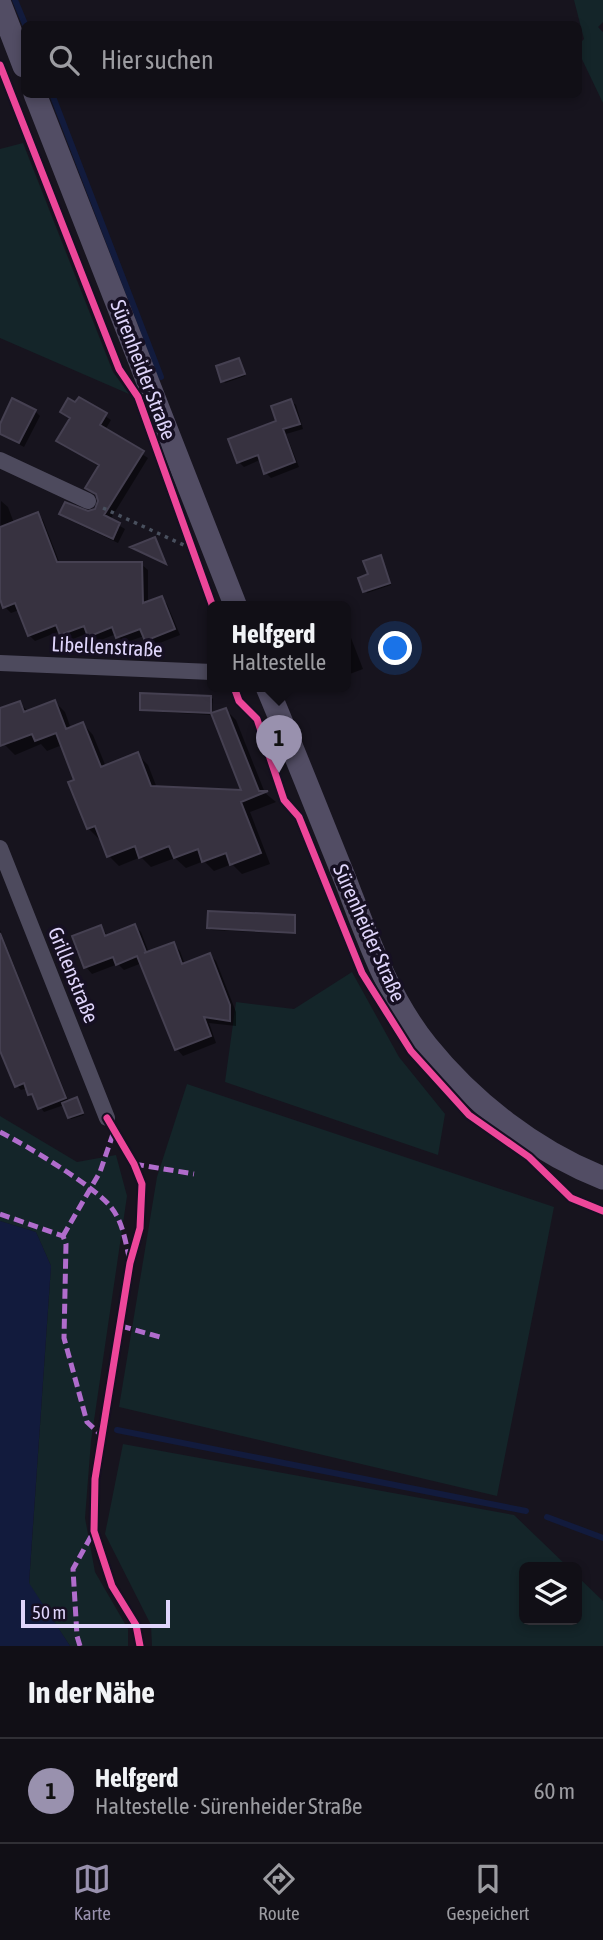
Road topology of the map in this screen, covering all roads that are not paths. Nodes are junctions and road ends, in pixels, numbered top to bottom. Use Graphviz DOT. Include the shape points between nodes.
graph roads {
  1 [pos="0,4"];
  2 [pos="21,58"];
  3 [pos="38,98"];
  4 [pos="0,460"];
  5 [pos="88,501"];
  6 [pos="234,601"];
  7 [pos="0,663"];
  8 [pos="207,672"];
  9 [pos="269,692"];
  10 [pos="0,848"];
  11 [pos="107,1118"];
  12 [pos="603,1178"];
  1 -- 2 [label="main road"];
  3 -- 6 [label="main road, Sürenheider Straße"];
  4 -- 5 [label="street"];
  7 -- 8 [label="street, Libellenstraße"];
  9 -- 12 [label="main road, Sürenheider Straße" via="373,950 426,1045 477,1100 536,1144"];
  10 -- 11 [label="street, Grillenstraße"];
}
